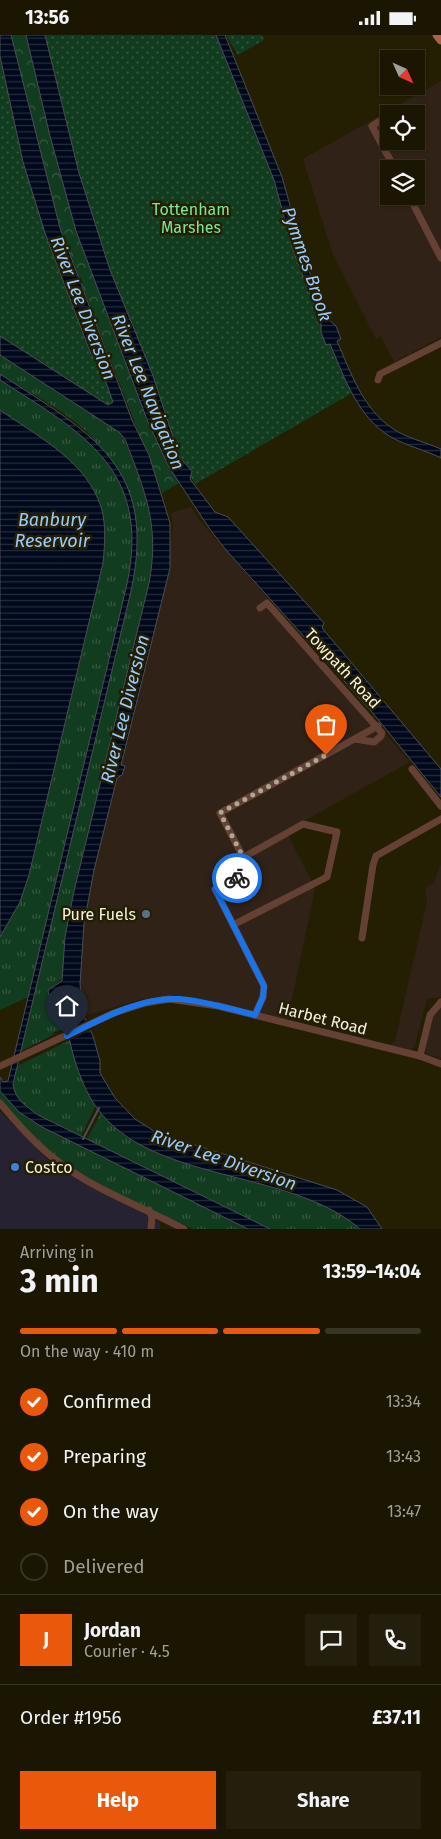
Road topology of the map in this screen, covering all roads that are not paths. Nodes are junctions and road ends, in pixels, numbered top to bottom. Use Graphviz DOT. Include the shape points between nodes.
graph roads {
  1 [pos="437,35"];
  2 [pos="441,40"];
  3 [pos="380,120"];
  4 [pos="380,140"];
  5 [pos="414,205"];
  6 [pos="441,258"];
  7 [pos="441,343"];
  8 [pos="379,377"];
  9 [pos="260,608"];
  10 [pos="378,726"];
  11 [pos="355,739"];
  12 [pos="412,769"];
  13 [pos="441,806"];
  14 [pos="441,819"];
  15 [pos="244,857"];
  16 [pos="233,925"];
  17 [pos="362,938"];
  18 [pos="441,1002"];
  19 [pos="255,1015"];
  20 [pos="420,1056"];
  21 [pos="441,1064"];
  22 [pos="0,1066"];
  23 [pos="0,1103"];
  24 [pos="149,1210"];
  25 [pos="151,1229"];
  26 [pos="184,1229"];
  1 -- 2 [label="main road"];
  3 -- 4 [label="street" via="372,125"];
  5 -- 6 [label="street"];
  7 -- 8 [label="street"];
  9 -- 10 [label="street, Towpath Road" via="267,603"];
  10 -- 11 [label="street"];
  10 -- 11 [label="street, Towpath Road" via="382,733 378,740"];
  11 -- 15 [label="street" via="220,813"];
  12 -- 13 [label="street"];
  14 -- 17 [label="street" via="376,856"];
  15 -- 16 [label="street" via="250,870 215,889"];
  15 -- 16 [label="street" via="303,824 337,832 327,877"];
  16 -- 19 [label="street" via="264,986"];
  18 -- 20 [label="street" via="430,1015"];
  19 -- 20 [label="street, Harbet Road"];
  19 -- 22 [label="street, Harbet Road" via="191,1001 169,999 146,1003"];
  20 -- 21 [label="street, Harbet Road"];
  23 -- 24 [label="street" via="57,1161"];
  24 -- 25 [label="street"];
  24 -- 26 [label="street"];
}
